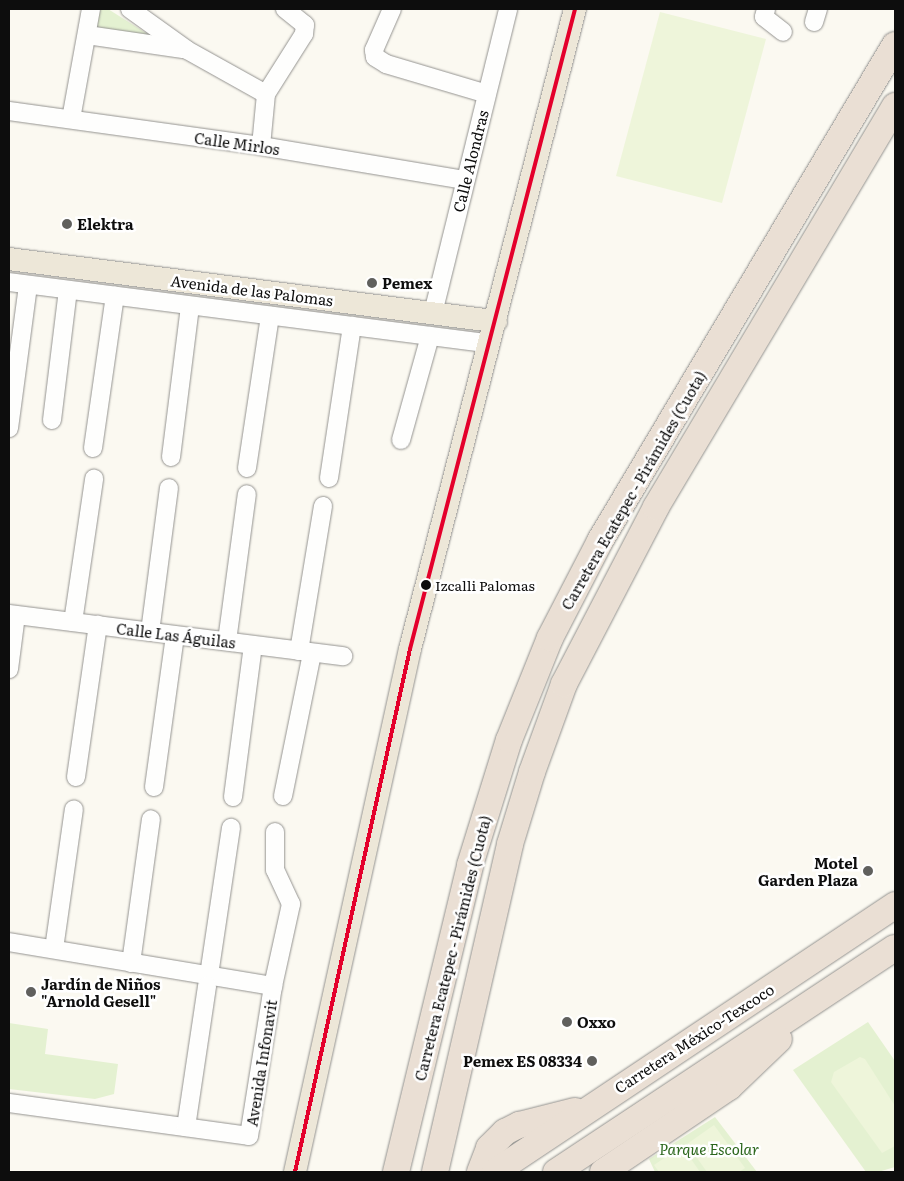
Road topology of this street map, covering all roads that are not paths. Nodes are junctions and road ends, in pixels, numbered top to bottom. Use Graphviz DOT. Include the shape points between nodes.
graph roads {
  1 [pos="91,9"];
  2 [pos="130,9"];
  3 [pos="285,9"];
  4 [pos="392,9"];
  5 [pos="575,9"];
  6 [pos="766,9"];
  7 [pos="503,10"];
  8 [pos="783,32"];
  9 [pos="87,35"];
  10 [pos="895,46"];
  11 [pos="187,50"];
  12 [pos="266,94"];
  13 [pos="487,94"];
  14 [pos="895,106"];
  15 [pos="9,111"];
  16 [pos="71,119"];
  17 [pos="261,146"];
  18 [pos="465,180"];
  19 [pos="9,259"];
  20 [pos="9,282"];
  21 [pos="28,285"];
  22 [pos="68,290"];
  23 [pos="115,296"];
  24 [pos="190,306"];
  25 [pos="433,313"];
  26 [pos="270,316"];
  27 [pos="496,321"];
  28 [pos="352,326"];
  29 [pos="430,336"];
  30 [pos="490,344"];
  31 [pos="52,420"];
  32 [pos="9,428"];
  33 [pos="400,440"];
  34 [pos="94,448"];
  35 [pos="171,458"];
  36 [pos="247,468"];
  37 [pos="329,478"];
  38 [pos="94,479"];
  39 [pos="169,488"];
  40 [pos="247,494"];
  41 [pos="323,506"];
  42 [pos="12,614"];
  43 [pos="73,622"];
  44 [pos="98,625"];
  45 [pos="150,632"];
  46 [pos="175,635"];
  47 [pos="227,642"];
  48 [pos="253,645"];
  49 [pos="306,652"];
  50 [pos="343,656"];
  51 [pos="9,669"];
  52 [pos="76,777"];
  53 [pos="154,786"];
  54 [pos="283,796"];
  55 [pos="233,797"];
  56 [pos="74,809"];
  57 [pos="151,819"];
  58 [pos="231,828"];
  59 [pos="275,832"];
  60 [pos="895,905"];
  61 [pos="9,942"];
  62 [pos="895,948"];
  63 [pos="54,949"];
  64 [pos="131,963"];
  65 [pos="208,981"];
  66 [pos="273,986"];
  67 [pos="803,1010"];
  68 [pos="9,1103"];
  69 [pos="590,1107"];
  70 [pos="186,1127"];
  71 [pos="505,1166"];
  72 [pos="295,1172"];
  73 [pos="396,1172"];
  74 [pos="435,1172"];
  75 [pos="480,1172"];
  76 [pos="556,1172"];
  77 [pos="603,1172"];
  1 -- 9 [label="street"];
  2 -- 11 [label="street"];
  3 -- 12 [label="street" via="305,25 304,34"];
  4 -- 13 [label="street" via="374,50 375,57 386,64"];
  5 -- 27 [label="main road"];
  6 -- 8 [label="street" via="764,17"];
  7 -- 13 [label="street, Calle Alondras"];
  9 -- 11 [label="street"];
  9 -- 16 [label="street"];
  10 -- 73 [label="highway, Carretera Ecatepec - Pirámides (Cuota)" via="600,541 550,638 509,740 470,865"];
  11 -- 12 [label="street"];
  12 -- 17 [label="street"];
  13 -- 18 [label="street, Calle Alondras"];
  14 -- 74 [label="highway, Carretera Ecatepec - Pirámides (Cuota)" via="656,507 564,684 510,844"];
  15 -- 16 [label="street, Calle Mirlos"];
  16 -- 17 [label="street, Calle Mirlos"];
  17 -- 18 [label="street, Calle Mirlos"];
  18 -- 25 [label="street, Calle Alondras"];
  19 -- 25 [label="main road, Avenida de las Palomas"];
  20 -- 21 [label="street, Avenida de las Palomas"];
  21 -- 22 [label="street, Avenida de las Palomas"];
  21 -- 32 [label="street"];
  22 -- 23 [label="street, Avenida de las Palomas"];
  22 -- 31 [label="street"];
  23 -- 24 [label="street, Avenida de las Palomas"];
  23 -- 34 [label="street"];
  24 -- 26 [label="street, Avenida de las Palomas"];
  24 -- 35 [label="street"];
  25 -- 27 [label="main road, Avenida de las Palomas"];
  26 -- 28 [label="street, Avenida de las Palomas"];
  26 -- 36 [label="street"];
  27 -- 30 [label="main road"];
  28 -- 29 [label="street, Avenida de las Palomas"];
  28 -- 37 [label="street"];
  29 -- 30 [label="street, Avenida de las Palomas"];
  29 -- 33 [label="street"];
  30 -- 72 [label="main road" via="410,649"];
  38 -- 43 [label="street"];
  39 -- 45 [label="street"];
  40 -- 47 [label="street"];
  41 -- 49 [label="street"];
  42 -- 43 [label="street, Calle Las Águilas"];
  42 -- 51 [label="street"];
  43 -- 44 [label="street, Calle Las Águilas"];
  44 -- 45 [label="street, Calle Las Águilas"];
  44 -- 52 [label="street"];
  45 -- 46 [label="street, Calle Las Águilas"];
  46 -- 47 [label="street, Calle Las Águilas"];
  46 -- 53 [label="street"];
  47 -- 48 [label="street, Calle Las Águilas"];
  48 -- 49 [label="street, Calle Las Águilas"];
  48 -- 55 [label="street"];
  49 -- 50 [label="street, Calle Las Águilas"];
  49 -- 54 [label="street"];
  56 -- 63 [label="street"];
  57 -- 64 [label="street"];
  58 -- 65 [label="street"];
  59 -- 66 [label="street" via="274,870 292,904"];
  60 -- 69 [label="highway, Carretera México-Texcoco"];
  61 -- 63 [label="street"];
  62 -- 67 [label="highway"];
  63 -- 64 [label="street"];
  64 -- 65 [label="street"];
  65 -- 66 [label="street"];
  65 -- 70 [label="street"];
  66 -- 70 [label="street, Avenida Infonavit" via="249,1136"];
  67 -- 76 [label="highway"];
  67 -- 77 [label="highway" via="764,1055 730,1087"];
  68 -- 70 [label="street, Avenida Infonavit"];
  69 -- 71 [label="highway, Carretera México-Texcoco"];
  69 -- 75 [label="highway" via="512,1128 489,1148"];
}
